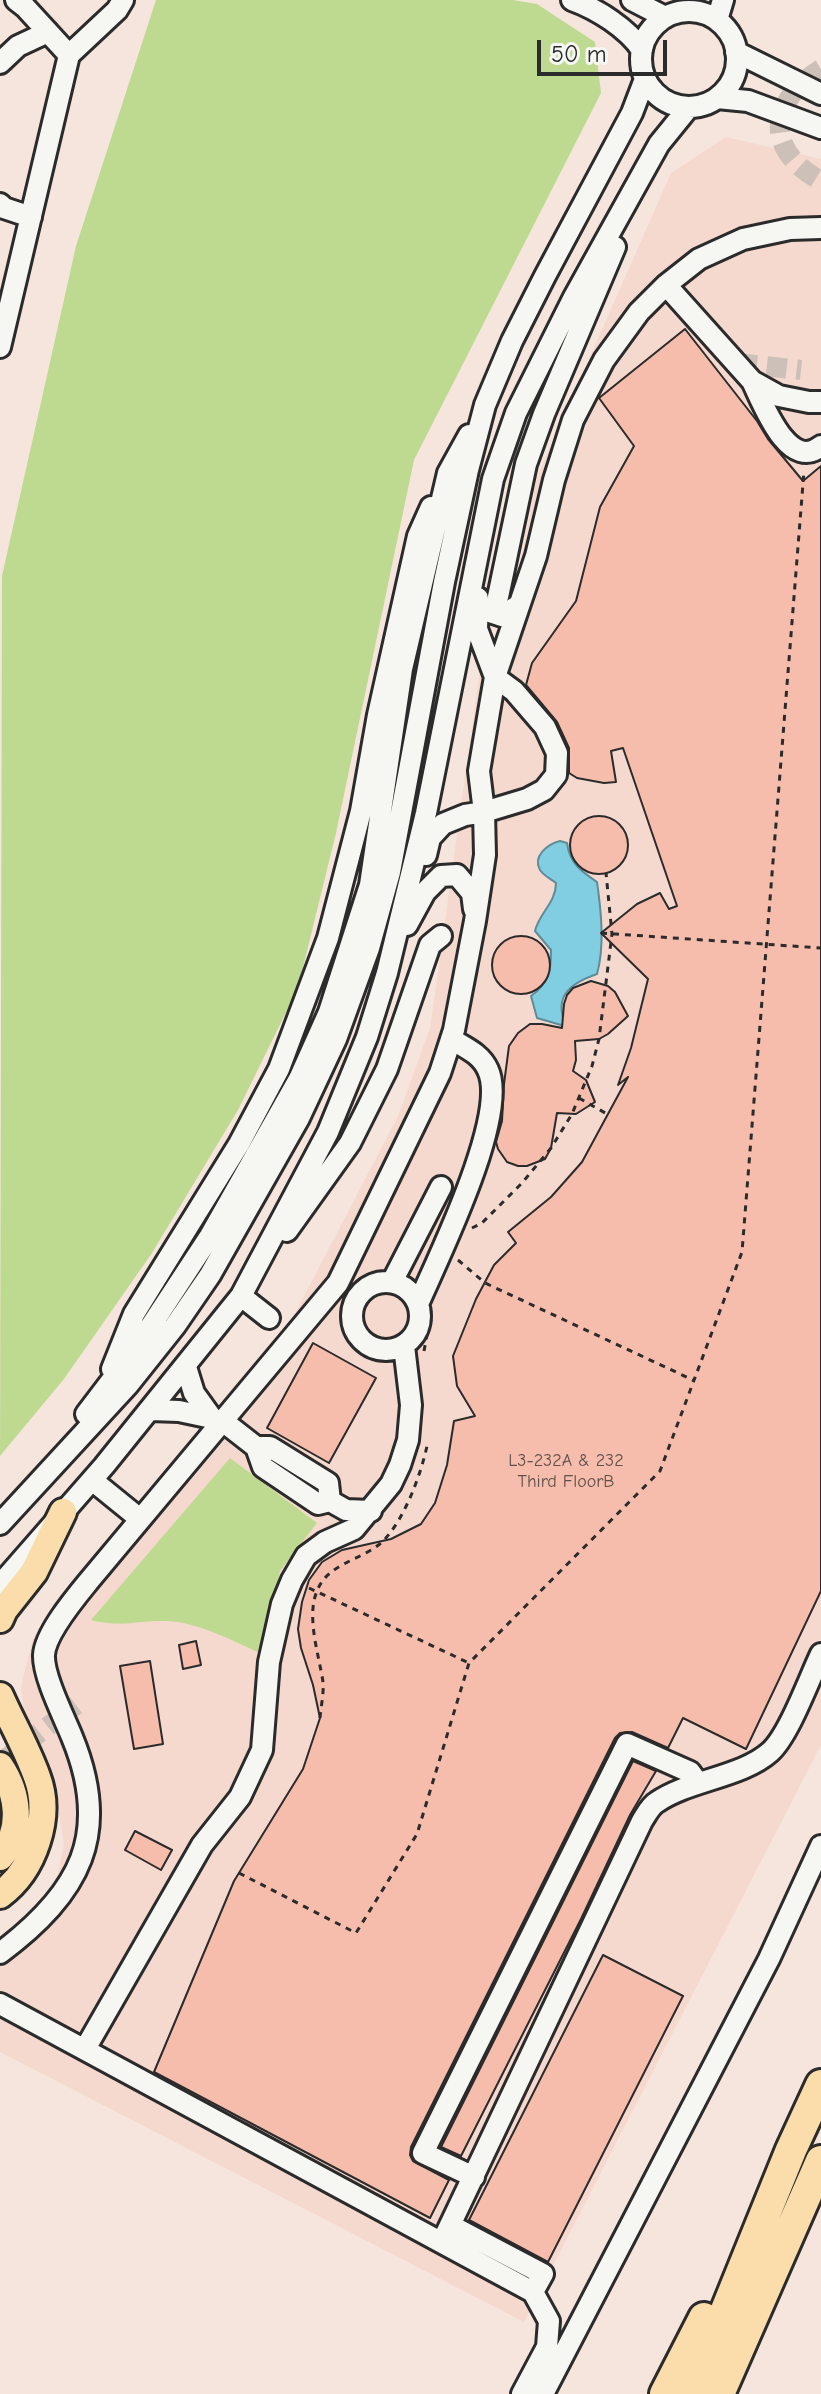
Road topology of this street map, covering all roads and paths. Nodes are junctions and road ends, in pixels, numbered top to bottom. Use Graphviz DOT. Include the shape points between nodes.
graph roads {
  1 [pos="16,0"];
  2 [pos="123,0"];
  3 [pos="572,0"];
  4 [pos="632,0"];
  5 [pos="723,0"];
  6 [pos="675,10"];
  7 [pos="717,20"];
  8 [pos="48,32"];
  9 [pos="642,50"];
  10 [pos="736,52"];
  11 [pos="69,55"];
  12 [pos="0,63"];
  13 [pos="645,79"];
  14 [pos="821,94"];
  15 [pos="717,98"];
  16 [pos="689,107"];
  17 [pos="821,128"];
  18 [pos="659,144"];
  19 [pos="0,204"];
  20 [pos="31,217"];
  21 [pos="821,228"];
  22 [pos="666,285"];
  23 [pos="0,347"];
  24 [pos="752,381"];
  25 [pos="821,402"];
  26 [pos="485,405"];
  27 [pos="814,449"];
  28 [pos="481,542"];
  29 [pos="488,599"];
  30 [pos="519,605"];
  31 [pos="495,677"];
  32 [pos="484,812"];
  33 [pos="606,873"];
  34 [pos="412,912"];
  35 [pos="475,921"];
  36 [pos="601,933"];
  37 [pos="612,934"];
  38 [pos="441,936"];
  39 [pos="765,944"];
  40 [pos="821,948"];
  41 [pos="387,973"];
  42 [pos="451,1039"];
  43 [pos="579,1098"];
  44 [pos="607,1114"];
  45 [pos="446,1190"];
  46 [pos="468,1230"];
  47 [pos="443,1248"];
  48 [pos="341,1278"];
  49 [pos="398,1284"];
  50 [pos="360,1293"];
  51 [pos="241,1296"];
  52 [pos="422,1316"];
  53 [pos="269,1318"];
  54 [pos="404,1346"];
  55 [pos="186,1367"];
  56 [pos="693,1381"];
  57 [pos="150,1410"];
  58 [pos="224,1422"];
  59 [pos="39,1479"];
  60 [pos="92,1480"];
  61 [pos="371,1511"];
  62 [pos="63,1512"];
  63 [pos="140,1519"];
  64 [pos="0,1524"];
  65 [pos="292,1580"];
  66 [pos="0,1585"];
  67 [pos="0,1619"];
  68 [pos="821,1654"];
  69 [pos="469,1663"];
  70 [pos="0,1696"];
  71 [pos="0,1766"];
  72 [pos="698,1783"];
  73 [pos="821,1846"];
  74 [pos="0,1857"];
  75 [pos="239,1873"];
  76 [pos="0,1895"];
  77 [pos="0,1953"];
  78 [pos="0,2004"];
  79 [pos="85,2049"];
  80 [pos="821,2085"];
  81 [pos="791,2150"];
  82 [pos="821,2161"];
  83 [pos="474,2177"];
  84 [pos="446,2234"];
  85 [pos="522,2394"];
  86 [pos="543,2394"];
  87 [pos="665,2394"];
  88 [pos="692,2394"];
  89 [pos="719,2394"];
  1 -- 8 [label="street"];
  2 -- 11 [label="street"];
  3 -- 9 [label="street" via="633,36"];
  4 -- 6 [label="street"];
  5 -- 7 [label="street"];
  6 -- 7 [label="street"];
  6 -- 9 [label="street" via="654,26"];
  7 -- 10 [label="street"];
  8 -- 11 [label="street"];
  8 -- 12 [label="street" via="18,46"];
  9 -- 13 [label="street"];
  10 -- 14 [label="street"];
  10 -- 15 [label="street" via="733,77"];
  11 -- 20 [label="street"];
  13 -- 16 [label="street" via="663,99"];
  13 -- 26 [label="street"];
  15 -- 16 [label="street"];
  15 -- 17 [label="street" via="748,101"];
  16 -- 18 [label="street"];
  18 -- 28 [label="street" via="516,413 493,479"];
  18 -- 29 [label="street" via="535,439"];
  19 -- 20 [label="street"];
  20 -- 23 [label="street"];
  21 -- 22 [label="street" via="743,239 699,259"];
  22 -- 24 [label="street"];
  22 -- 30 [label="street" via="604,360 573,420"];
  24 -- 25 [label="street" via="779,396"];
  24 -- 27 [label="street" via="777,432 801,452"];
  26 -- 59 [label="street" via="448,473 402,669 370,885 329,1012 299,1079 210,1236 137,1347"];
  26 -- 59 [label="street" via="444,582 390,872 336,1039 299,1118 210,1275 128,1385"];
  27 -- 39 [label="path"];
  28 -- 29 [label="street"];
  28 -- 41 [label="street" via="426,813"];
  29 -- 30 [label="street" via="484,610 502,616"];
  29 -- 31 [label="street" via="477,629"];
  30 -- 31 [label="street"];
  31 -- 32 [label="street" via="479,771"];
  31 -- 32 [label="street" via="545,727 557,753 556,775 527,799"];
  32 -- 34 [label="street" via="443,824 430,838"];
  32 -- 35 [label="street" via="485,855"];
  33 -- 37 [label="path"];
  34 -- 35 [label="street" via="441,876 457,875 472,893"];
  34 -- 41 [label="street"];
  35 -- 42 [label="street"];
  36 -- 37 [label="path"];
  37 -- 39 [label="path"];
  37 -- 43 [label="path" via="599,1039"];
  38 -- 51 [label="street" via="430,945 387,1069 350,1143"];
  39 -- 40 [label="path"];
  39 -- 56 [label="path" via="742,1252"];
  41 -- 51 [label="street" via="328,1132"];
  42 -- 47 [label="street" via="480,1056 493,1083 480,1158"];
  42 -- 48 [label="street" via="440,1073"];
  43 -- 44 [label="path"];
  43 -- 46 [label="path" via="551,1148 522,1183"];
  45 -- 49 [label="street"];
  47 -- 52 [label="street"];
  47 -- 56 [label="path" via="485,1283"];
  48 -- 50 [label="street"];
  48 -- 58 [label="street"];
  49 -- 50 [label="street" via="380,1282"];
  49 -- 52 [label="street" via="412,1294"];
  50 -- 54 [label="street" via="351,1313 362,1343 382,1351"];
  51 -- 53 [label="street"];
  51 -- 55 [label="street"];
  52 -- 54 [label="street"];
  54 -- 61 [label="street" via="411,1405 408,1440 391,1484"];
  55 -- 57 [label="street"];
  55 -- 57 [label="street" via="194,1393 212,1418"];
  56 -- 69 [label="path" via="660,1471"];
  57 -- 60 [label="street"];
  58 -- 61 [label="street" via="256,1447 270,1447 328,1483 330,1501 346,1510"];
  58 -- 63 [label="street"];
  59 -- 64 [label="street"];
  60 -- 62 [label="street"];
  60 -- 63 [label="street"];
  61 -- 65 [label="street" via="354,1529 306,1556"];
  62 -- 66 [label="street"];
  62 -- 67 [label="main road" via="34,1572"];
  63 -- 77 [label="street" via="68,1606 44,1655 87,1781 90,1821 69,1886"];
  65 -- 69 [label="path"];
  65 -- 79 [label="street" via="269,1662 262,1750 240,1797 202,1845"];
  68 -- 72 [label="street" via="772,1751"];
  69 -- 75 [label="path" via="417,1834 356,1933"];
  70 -- 76 [label="main road" via="38,1778 42,1799 37,1844 26,1867"];
  71 -- 74 [label="main road" via="16,1806 15,1829"];
  72 -- 83 [label="street" via="655,1803 642,1821"];
  72 -- 83 [label="street" via="690,1772 627,1744 423,2153"];
  73 -- 86 [label="street" via="762,1972"];
  78 -- 79 [label="street"];
  79 -- 84 [label="street"];
  80 -- 81 [label="highway"];
  81 -- 87 [label="highway"];
  81 -- 88 [label="highway"];
  82 -- 89 [label="highway"];
  83 -- 84 [label="street"];
  84 -- 85 [label="street" via="543,2274 533,2292 549,2321 547,2347"];
}
